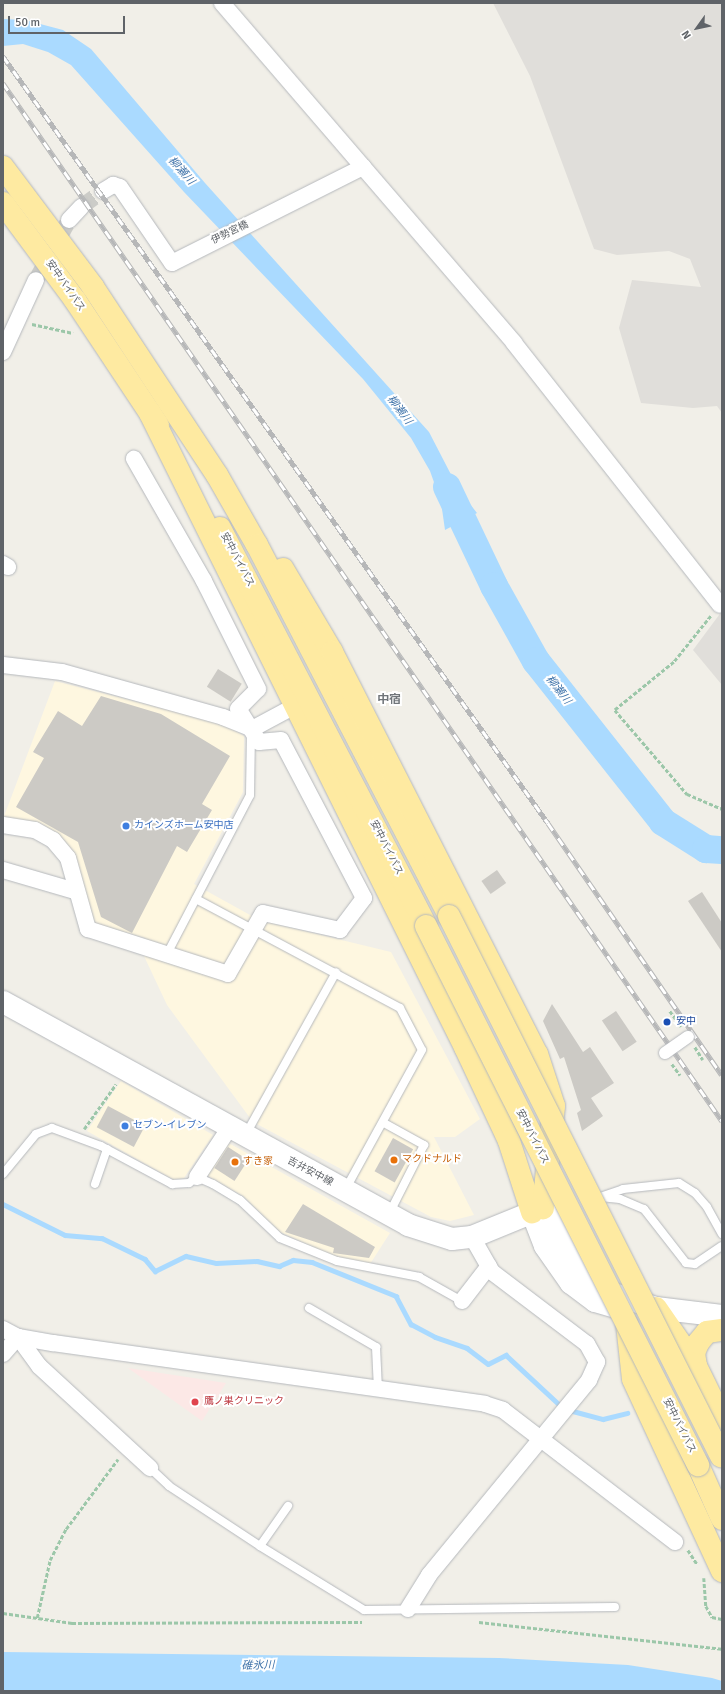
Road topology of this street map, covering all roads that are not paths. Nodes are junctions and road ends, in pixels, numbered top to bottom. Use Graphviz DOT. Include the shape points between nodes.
graph roads {
  1 [pos="222,3"];
  2 [pos="3,166"];
  3 [pos="363,167"];
  4 [pos="103,191"];
  5 [pos="3,203"];
  6 [pos="81,207"];
  7 [pos="69,220"];
  8 [pos="36,280"];
  9 [pos="3,352"];
  10 [pos="150,413"];
  11 [pos="134,460"];
  12 [pos="217,474"];
  13 [pos="720,605"];
  14 [pos="3,665"];
  15 [pos="293,707"];
  16 [pos="252,729"];
  17 [pos="3,825"];
  18 [pos="3,870"];
  19 [pos="75,891"];
  20 [pos="196,898"];
  21 [pos="254,929"];
  22 [pos="167,954"];
  23 [pos="336,972"];
  24 [pos="3,1002"];
  25 [pos="517,1017"];
  26 [pos="688,1037"];
  27 [pos="465,1047"];
  28 [pos="665,1053"];
  29 [pos="384,1123"];
  30 [pos="237,1132"];
  31 [pos="107,1149"];
  32 [pos="3,1174"];
  33 [pos="197,1177"];
  34 [pos="95,1184"];
  35 [pos="345,1190"];
  36 [pos="538,1210"];
  37 [pos="389,1215"];
  38 [pos="722,1234"];
  39 [pos="472,1237"];
  40 [pos="722,1246"];
  41 [pos="488,1266"];
  42 [pos="462,1301"];
  43 [pos="310,1308"];
  44 [pos="656,1308"];
  45 [pos="626,1310"];
  46 [pos="722,1316"];
  47 [pos="3,1329"];
  48 [pos="722,1330"];
  49 [pos="18,1337"];
  50 [pos="3,1354"];
  51 [pos="696,1366"];
  52 [pos="378,1389"];
  53 [pos="722,1419"];
  54 [pos="540,1437"];
  55 [pos="721,1458"];
  56 [pos="150,1468"];
  57 [pos="288,1506"];
  58 [pos="722,1519"];
  59 [pos="675,1542"];
  60 [pos="260,1546"];
  61 [pos="712,1573"];
  62 [pos="615,1607"];
  63 [pos="408,1609"];
  1 -- 3 [label="street"];
  2 -- 12 [label="highway" via="84,274"];
  3 -- 4 [label="street, 伊勢宮橋" via="172,263 120,187 113,185"];
  3 -- 13 [label="street" via="514,343"];
  5 -- 10 [label="highway, 安中バイパス" via="44,256"];
  6 -- 7 [label="street"];
  8 -- 9 [label="street"];
  10 -- 15 [label="highway"];
  10 -- 58 [label="highway, 安中バイパス, bridge" via="236,557 426,926 698,1465"];
  11 -- 16 [label="street" via="204,581 258,689 238,709"];
  12 -- 25 [label="highway" via="299,592"];
  12 -- 55 [label="highway, bridge" via="449,916"];
  14 -- 16 [label="street" via="62,672 223,717"];
  15 -- 16 [label="street"];
  15 -- 27 [label="highway"];
  16 -- 20 [label="lane" via="250,795"];
  16 -- 21 [label="street" via="259,742 281,740 364,898 340,930 263,913"];
  17 -- 19 [label="street" via="35,830 53,840 68,858"];
  18 -- 19 [label="street"];
  19 -- 22 [label="street" via="88,929"];
  20 -- 21 [label="lane"];
  20 -- 22 [label="lane"];
  21 -- 22 [label="street" via="228,974"];
  21 -- 23 [label="lane"];
  23 -- 29 [label="lane" via="400,1008 422,1050"];
  23 -- 30 [label="lane"];
  24 -- 30 [label="main road, 吉井安中線"];
  25 -- 27 [label="highway"];
  25 -- 36 [label="highway" via="537,1054 554,1106"];
  26 -- 28 [label="street, bridge"];
  27 -- 36 [label="highway"];
  29 -- 35 [label="lane"];
  29 -- 37 [label="lane" via="424,1145"];
  30 -- 33 [label="street"];
  30 -- 35 [label="main road, 吉井安中線"];
  31 -- 32 [label="lane" via="52,1128 36,1134"];
  31 -- 33 [label="lane" via="172,1184 189,1183"];
  31 -- 34 [label="lane"];
  33 -- 42 [label="lane" via="240,1200 280,1238 337,1261 419,1277"];
  35 -- 37 [label="main road, 吉井安中線"];
  36 -- 39 [label="main road, 吉井安中線"];
  36 -- 44 [label="main road" via="587,1276 611,1293"];
  36 -- 45 [label="main road" via="545,1246 571,1284 595,1301"];
  37 -- 39 [label="main road, 吉井安中線" via="437,1236"];
  38 -- 40 [label="lane" via="695,1192 679,1183 623,1189 600,1197 620,1199 644,1209 686,1263 694,1264"];
  39 -- 41 [label="street"];
  41 -- 42 [label="street"];
  41 -- 54 [label="street" via="578,1336 596,1357 594,1373"];
  43 -- 52 [label="lane" via="376,1347"];
  44 -- 45 [label="main road"];
  44 -- 46 [label="main road"];
  44 -- 51 [label="highway"];
  45 -- 61 [label="highway" via="633,1378"];
  47 -- 49 [label="street"];
  48 -- 51 [label="highway" via="707,1332 698,1343 694,1354"];
  49 -- 50 [label="street"];
  49 -- 52 [label="street"];
  49 -- 56 [label="street" via="39,1366"];
  51 -- 53 [label="highway"];
  52 -- 54 [label="street" via="485,1404 503,1410"];
  54 -- 59 [label="street"];
  54 -- 63 [label="street" via="429,1575"];
  56 -- 60 [label="lane" via="169,1486"];
  57 -- 60 [label="lane"];
  60 -- 63 [label="lane" via="357,1607 372,1612"];
  62 -- 63 [label="lane"];
}
